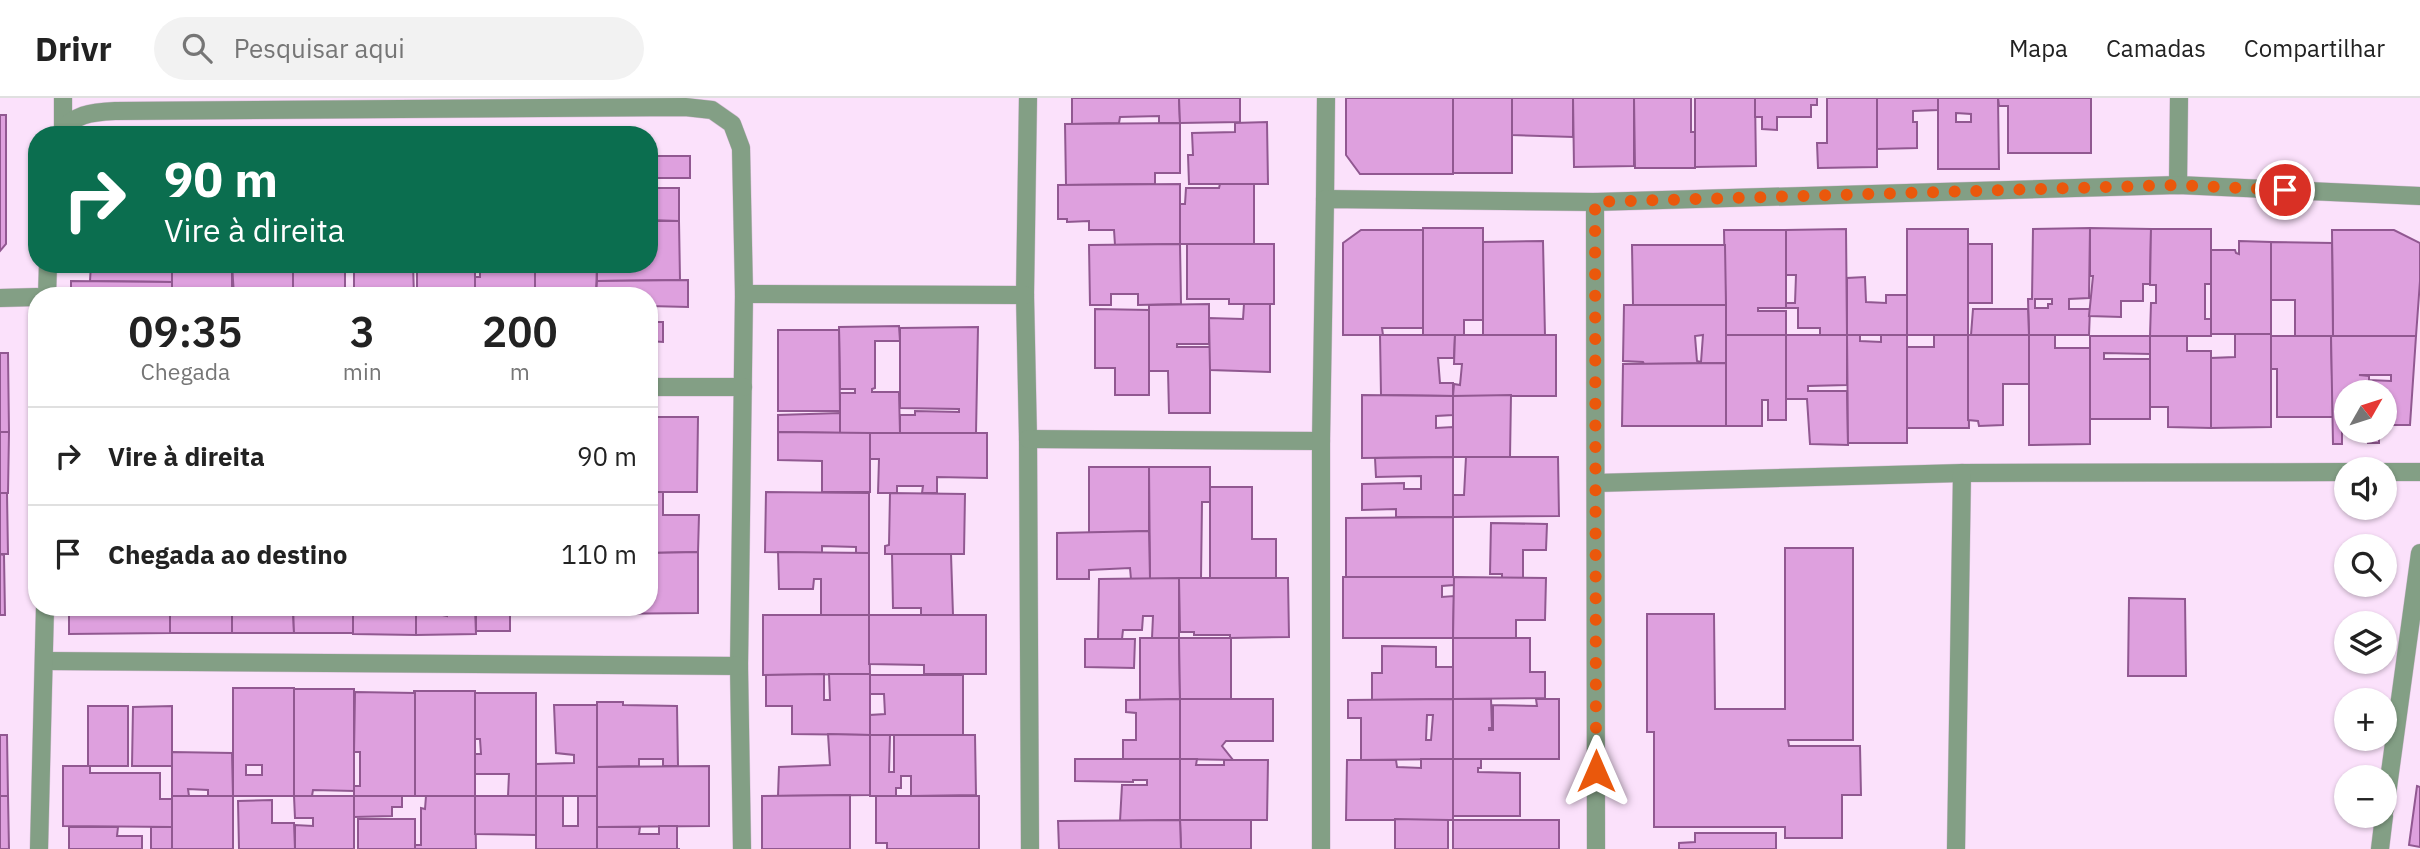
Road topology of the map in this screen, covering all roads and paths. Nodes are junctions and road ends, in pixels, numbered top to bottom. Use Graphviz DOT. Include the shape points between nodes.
graph roads {
  1 [pos="63,98"];
  2 [pos="1028,98"];
  3 [pos="1326,98"];
  4 [pos="2179,98"];
  5 [pos="61,126"];
  6 [pos="67,126"];
  7 [pos="2178,185"];
  8 [pos="2420,195"];
  9 [pos="1325,200"];
  10 [pos="1595,202"];
  11 [pos="744,294"];
  12 [pos="1025,295"];
  13 [pos="28,297"];
  14 [pos="0,298"];
  15 [pos="658,387"];
  16 [pos="743,387"];
  17 [pos="1028,439"];
  18 [pos="1321,440"];
  19 [pos="2334,472"];
  20 [pos="2397,472"];
  21 [pos="2420,472"];
  22 [pos="1962,473"];
  23 [pos="1596,483"];
  24 [pos="2420,553"];
  25 [pos="45,616"];
  26 [pos="45,661"];
  27 [pos="739,666"];
  28 [pos="2391,765"];
  29 [pos="2383,828"];
  30 [pos="39,849"];
  31 [pos="742,849"];
  32 [pos="1030,849"];
  33 [pos="1321,849"];
  34 [pos="1596,849"];
  35 [pos="1956,849"];
  36 [pos="2380,849"];
  1 -- 5 [label="street"];
  2 -- 12 [label="street"];
  3 -- 9 [label="street"];
  4 -- 7 [label="street"];
  6 -- 11 [label="street" via="76,117 115,111 712,110 732,124 741,148"];
  7 -- 8 [label="street"];
  7 -- 10 [label="street"];
  9 -- 10 [label="street"];
  9 -- 18 [label="street"];
  10 -- 23 [label="street"];
  11 -- 12 [label="street"];
  11 -- 16 [label="street"];
  12 -- 17 [label="street"];
  13 -- 14 [label="street"];
  15 -- 16 [label="street"];
  16 -- 27 [label="street"];
  17 -- 18 [label="street"];
  17 -- 32 [label="street"];
  18 -- 33 [label="street"];
  19 -- 22 [label="street"];
  20 -- 21 [label="street"];
  22 -- 23 [label="street"];
  22 -- 35 [label="street"];
  23 -- 34 [label="street"];
  24 -- 28 [label="street"];
  25 -- 26 [label="street"];
  26 -- 27 [label="street"];
  26 -- 30 [label="street"];
  27 -- 31 [label="street"];
  29 -- 36 [label="street"];
}
